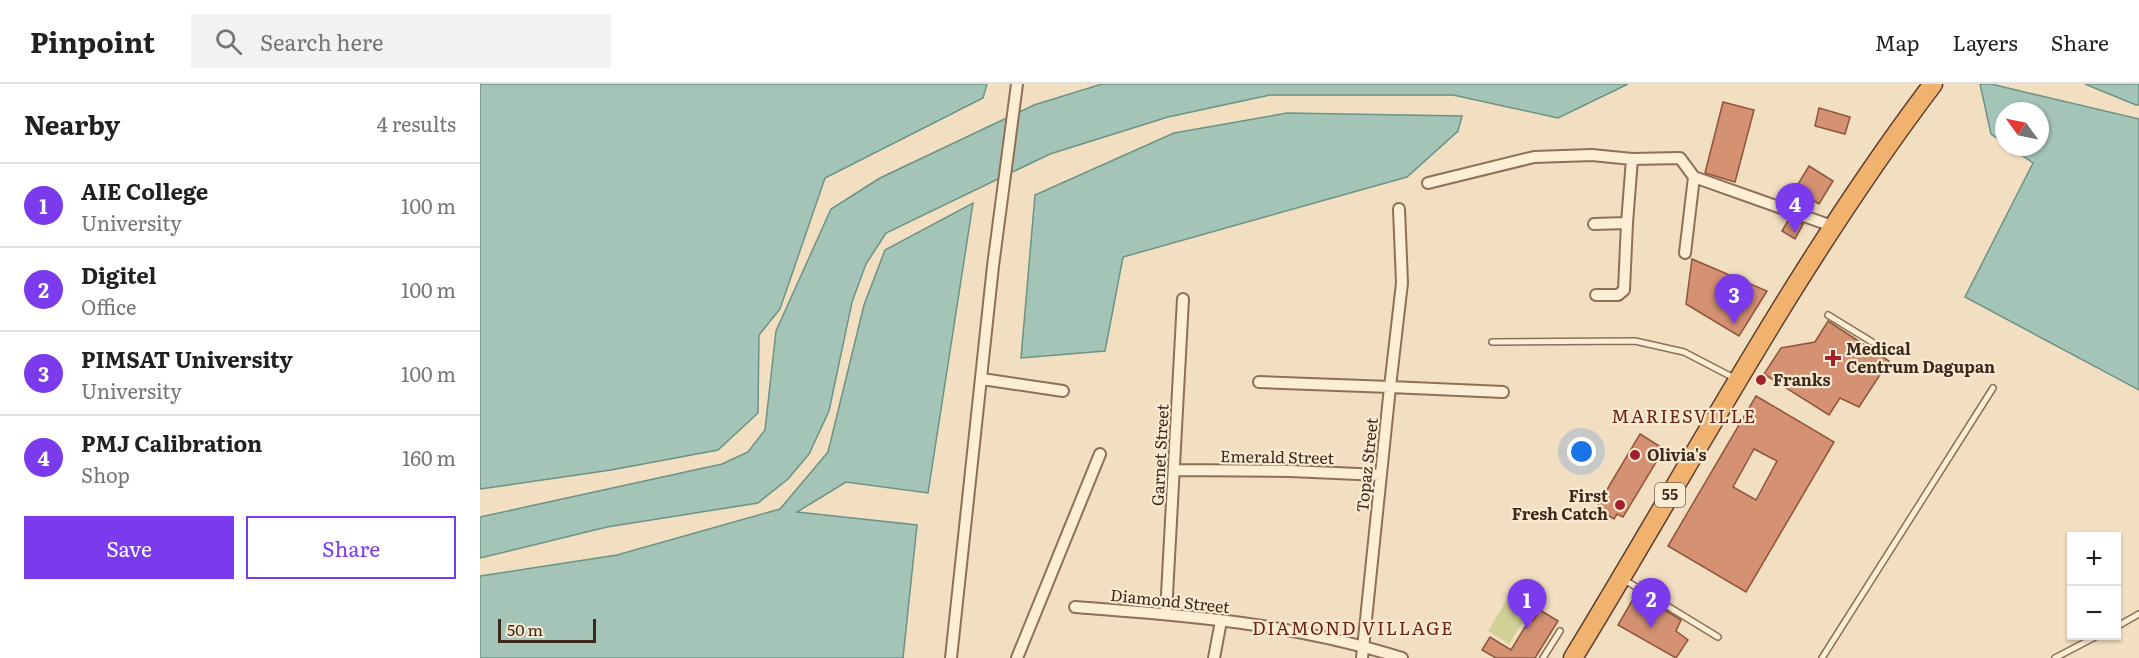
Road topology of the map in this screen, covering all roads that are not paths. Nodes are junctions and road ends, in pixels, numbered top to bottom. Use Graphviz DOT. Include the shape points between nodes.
graph roads {
  1 [pos="1017,84"];
  2 [pos="1933,84"];
  3 [pos="1632,159"];
  4 [pos="1694,177"];
  5 [pos="1428,183"];
  6 [pos="1399,209"];
  7 [pos="1594,224"];
  8 [pos="1627,224"];
  9 [pos="1832,226"];
  10 [pos="1685,253"];
  11 [pos="1596,295"];
  12 [pos="1183,299"];
  13 [pos="1828,315"];
  14 [pos="1491,342"];
  15 [pos="1872,342"];
  16 [pos="982,379"];
  17 [pos="1737,380"];
  18 [pos="1259,382"];
  19 [pos="1390,387"];
  20 [pos="1993,388"];
  21 [pos="1063,390"];
  22 [pos="1503,392"];
  23 [pos="1100,454"];
  24 [pos="1174,470"];
  25 [pos="1381,475"];
  26 [pos="1622,578"];
  27 [pos="1075,607"];
  28 [pos="1166,613"];
  29 [pos="2139,614"];
  30 [pos="1221,621"];
  31 [pos="2121,624"];
  32 [pos="1560,631"];
  33 [pos="1718,637"];
  34 [pos="2089,640"];
  35 [pos="1363,646"];
  36 [pos="951,658"];
  37 [pos="1017,658"];
  38 [pos="1214,658"];
  39 [pos="1362,658"];
  40 [pos="1402,658"];
  41 [pos="1543,658"];
  42 [pos="1573,658"];
  43 [pos="1822,658"];
  44 [pos="2055,658"];
  1 -- 16 [label="street"];
  2 -- 9 [label="highway, 55" via="1875,160"];
  3 -- 4 [label="street" via="1680,158"];
  3 -- 5 [label="street" via="1592,155 1534,157"];
  3 -- 8 [label="street"];
  4 -- 9 [label="street"];
  4 -- 10 [label="street"];
  6 -- 19 [label="street, Topaz Street" via="1402,283"];
  7 -- 8 [label="street"];
  8 -- 11 [label="street" via="1624,290 1618,296"];
  9 -- 17 [label="highway, 55"];
  12 -- 24 [label="street, Garnet Street"];
  13 -- 15 [label="lane"];
  14 -- 17 [label="lane" via="1635,340 1683,352"];
  16 -- 21 [label="street"];
  16 -- 36 [label="street"];
  17 -- 26 [label="highway, 55"];
  18 -- 19 [label="street"];
  19 -- 22 [label="street"];
  19 -- 25 [label="street, Topaz Street"];
  20 -- 43 [label="lane"];
  23 -- 37 [label="street"];
  24 -- 25 [label="street, Emerald Street"];
  24 -- 28 [label="street, Garnet Street"];
  25 -- 35 [label="street, Topaz Street"];
  26 -- 33 [label="lane"];
  26 -- 42 [label="highway, 55"];
  27 -- 28 [label="street, Diamond Street"];
  28 -- 30 [label="street, Diamond Street"];
  29 -- 31 [label="lane"];
  30 -- 35 [label="street, Diamond Street"];
  30 -- 38 [label="street"];
  32 -- 41 [label="lane"];
  34 -- 44 [label="lane"];
  35 -- 39 [label="street, Topaz Street"];
  35 -- 40 [label="street, Diamond Street"];
}
